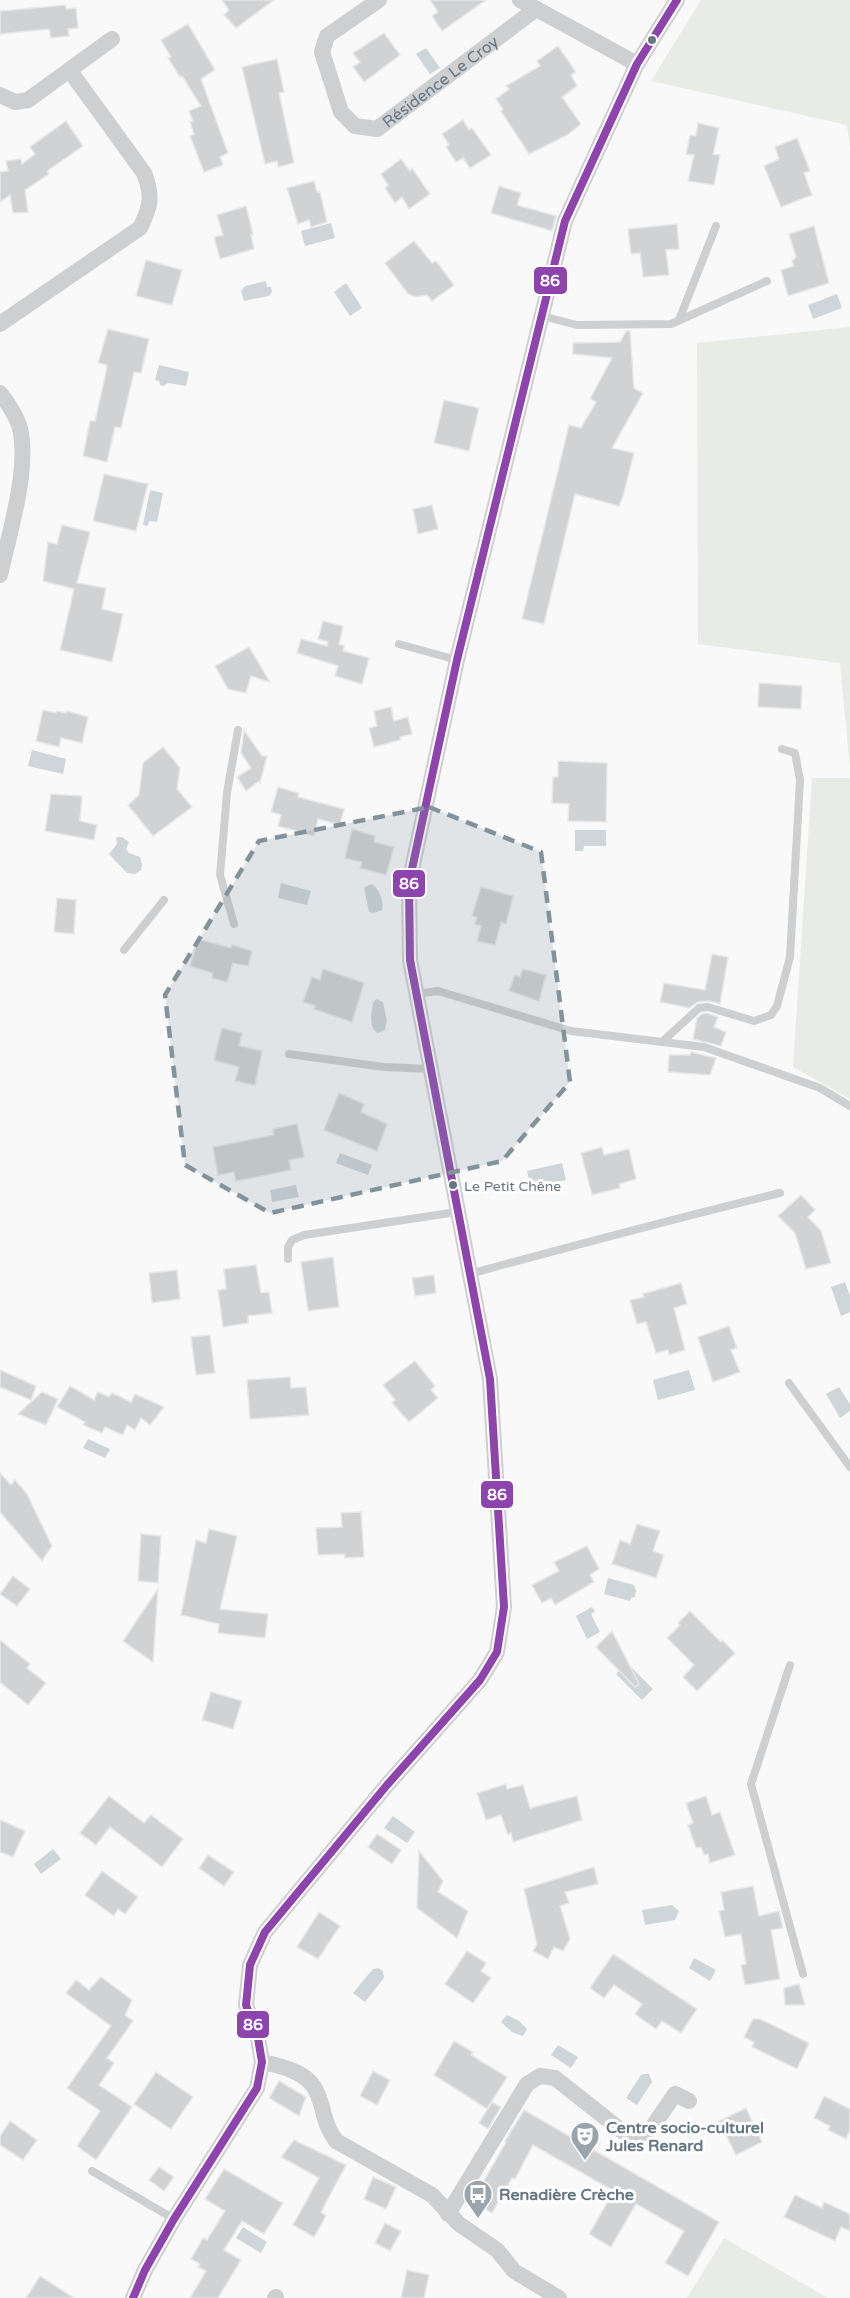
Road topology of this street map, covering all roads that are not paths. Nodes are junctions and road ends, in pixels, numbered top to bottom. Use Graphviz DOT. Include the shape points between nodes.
graph roads {
  1 [pos="378,0"];
  2 [pos="520,0"];
  3 [pos="677,0"];
  4 [pos="537,9"];
  5 [pos="112,39"];
  6 [pos="637,64"];
  7 [pos="70,71"];
  8 [pos="0,95"];
  9 [pos="716,226"];
  10 [pos="767,281"];
  11 [pos="542,316"];
  12 [pos="679,320"];
  13 [pos="0,324"];
  14 [pos="0,393"];
  15 [pos="0,575"];
  16 [pos="399,644"];
  17 [pos="457,660"];
  18 [pos="238,730"];
  19 [pos="782,749"];
  20 [pos="164,900"];
  21 [pos="234,924"];
  22 [pos="124,950"];
  23 [pos="417,994"];
  24 [pos="662,1042"];
  25 [pos="290,1054"];
  26 [pos="430,1069"];
  27 [pos="850,1106"];
  28 [pos="780,1193"];
  29 [pos="457,1212"];
  30 [pos="288,1259"];
  31 [pos="469,1274"];
  32 [pos="789,1383"];
  33 [pos="850,1467"];
  34 [pos="790,1665"];
  35 [pos="803,1974"];
  36 [pos="262,2062"];
  37 [pos="689,2101"];
  38 [pos="92,2171"];
  39 [pos="448,2214"];
  40 [pos="174,2219"];
  41 [pos="133,2298"];
  42 [pos="558,2298"];
  1 -- 4 [label="street, Résidence Le Croy" via="327,36 322,52 341,112 356,126 377,129"];
  2 -- 4 [label="street"];
  3 -- 6 [label="street"];
  4 -- 6 [label="street"];
  5 -- 7 [label="street"];
  6 -- 11 [label="street" via="565,221"];
  7 -- 8 [label="street" via="28,100 15,102"];
  7 -- 13 [label="street" via="144,173 150,188 150,209 140,228"];
  9 -- 12 [label="lane"];
  10 -- 12 [label="lane"];
  11 -- 12 [label="lane" via="577,325 671,324"];
  11 -- 17 [label="street"];
  14 -- 15 [label="street" via="18,424 24,450"];
  16 -- 17 [label="lane"];
  17 -- 23 [label="street" via="409,883 410,960"];
  18 -- 21 [label="lane" via="227,793 220,875"];
  19 -- 24 [label="lane" via="795,753 800,780 790,957 777,1006 771,1015 754,1021 708,1007 699,1008"];
  20 -- 22 [label="lane"];
  23 -- 24 [label="lane" via="438,991 571,1031"];
  23 -- 26 [label="street"];
  24 -- 27 [label="lane" via="704,1047 820,1088"];
  25 -- 26 [label="lane"];
  26 -- 29 [label="street"];
  28 -- 31 [label="lane"];
  29 -- 30 [label="lane" via="303,1235 292,1239"];
  29 -- 31 [label="street"];
  31 -- 36 [label="street" via="490,1379 495,1442 504,1607 496,1652 480,1680 265,1932 250,1965 246,2006"];
  32 -- 33 [label="lane"];
  34 -- 35 [label="lane" via="751,1784"];
  36 -- 39 [label="street" via="307,2078 317,2092 326,2127 336,2141 432,2195"];
  36 -- 40 [label="street" via="257,2088"];
  37 -- 39 [label="street" via="675,2094 651,2129 638,2136 622,2131 555,2078 540,2076 527,2084"];
  38 -- 40 [label="lane"];
  39 -- 42 [label="street" via="497,2250 514,2271"];
  40 -- 41 [label="street"];
}
